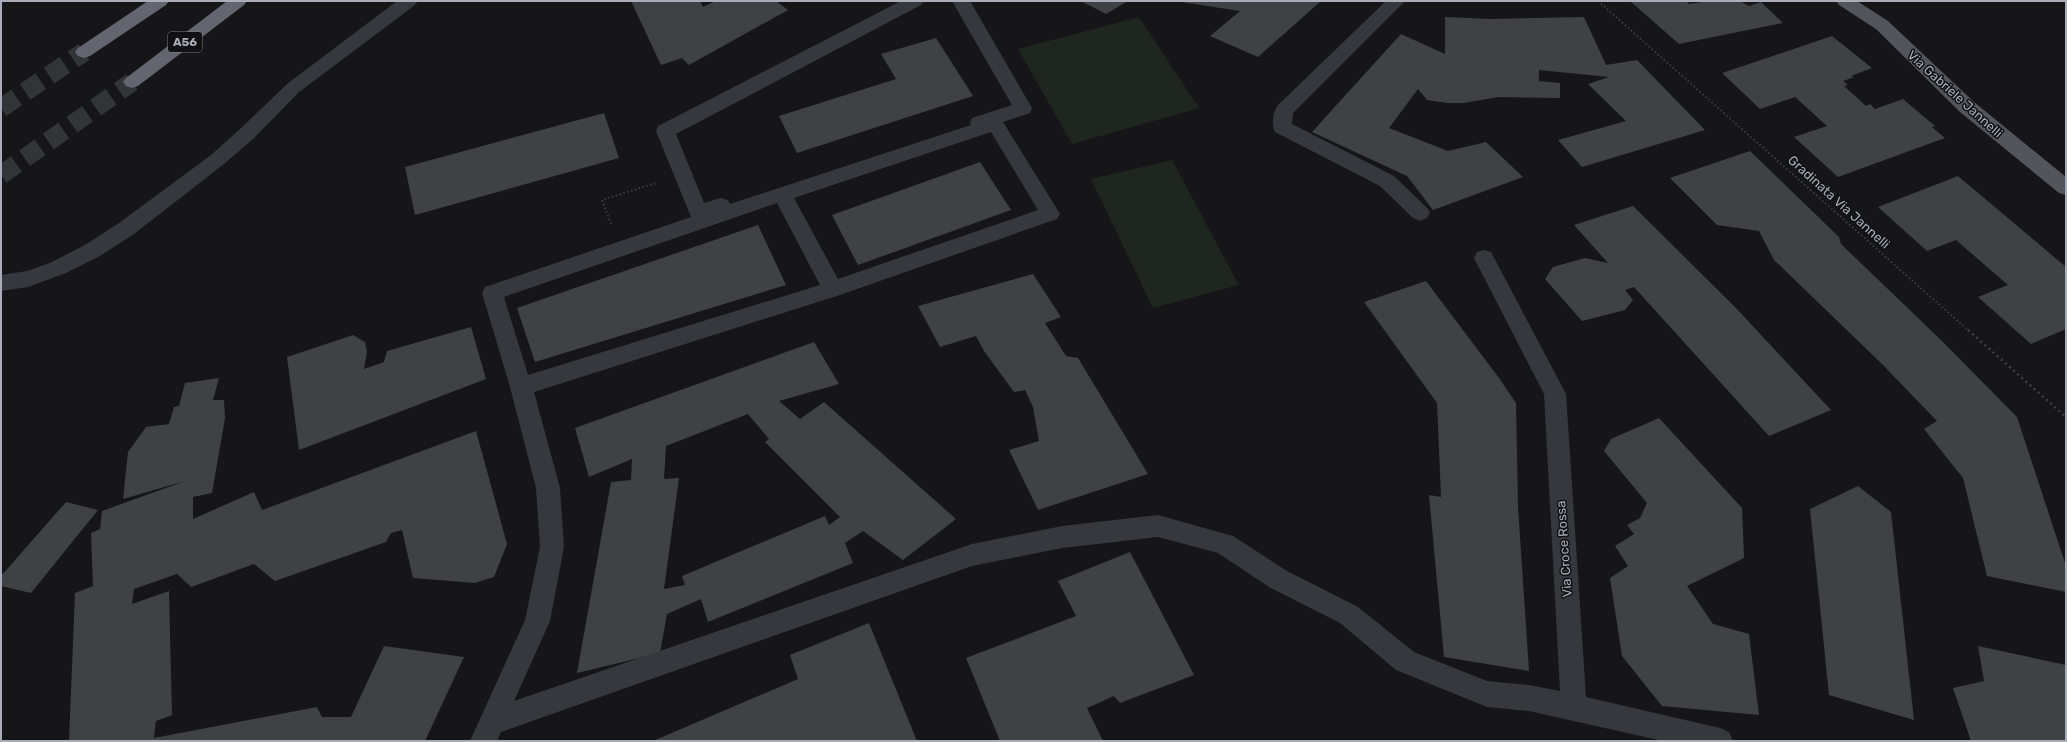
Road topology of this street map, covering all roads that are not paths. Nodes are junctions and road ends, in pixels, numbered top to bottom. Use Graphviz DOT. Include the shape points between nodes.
graph roads {
  1 [pos="160,1"];
  2 [pos="238,1"];
  3 [pos="409,1"];
  4 [pos="915,1"];
  5 [pos="961,1"];
  6 [pos="1396,1"];
  7 [pos="1845,1"];
  8 [pos="84,52"];
  9 [pos="132,82"];
  10 [pos="2066,188"];
  11 [pos="782,194"];
  12 [pos="1420,213"];
  13 [pos="1484,258"];
  14 [pos="1,283"];
  15 [pos="833,289"];
  16 [pos="521,387"];
  17 [pos="1574,707"];
  18 [pos="487,731"];
  19 [pos="1720,741"];
  1 -- 8 [label="highway"];
  2 -- 9 [label="highway, A56"];
  3 -- 14 [label="street" via="293,88 196,177 112,238 61,267 14,283"];
  4 -- 5 [label="street" via="665,131 698,212 1023,108"];
  6 -- 12 [label="street" via="1284,111 1282,127 1387,181"];
  7 -- 10 [label="main road, Via Gabriele Jannelli" via="1882,25 1967,107"];
  11 -- 15 [label="street"];
  11 -- 15 [label="street" via="995,124 1050,214"];
  11 -- 16 [label="street" via="492,293"];
  13 -- 17 [label="street, Via Croce Rossa" via="1555,394"];
  15 -- 16 [label="street"];
  16 -- 18 [label="street" via="548,488 552,547 537,621"];
  17 -- 18 [label="street" via="1529,698 1487,694 1406,661 1349,615 1278,579 1224,544 1158,526 1062,537 972,555"];
  17 -- 19 [label="street"];
}
